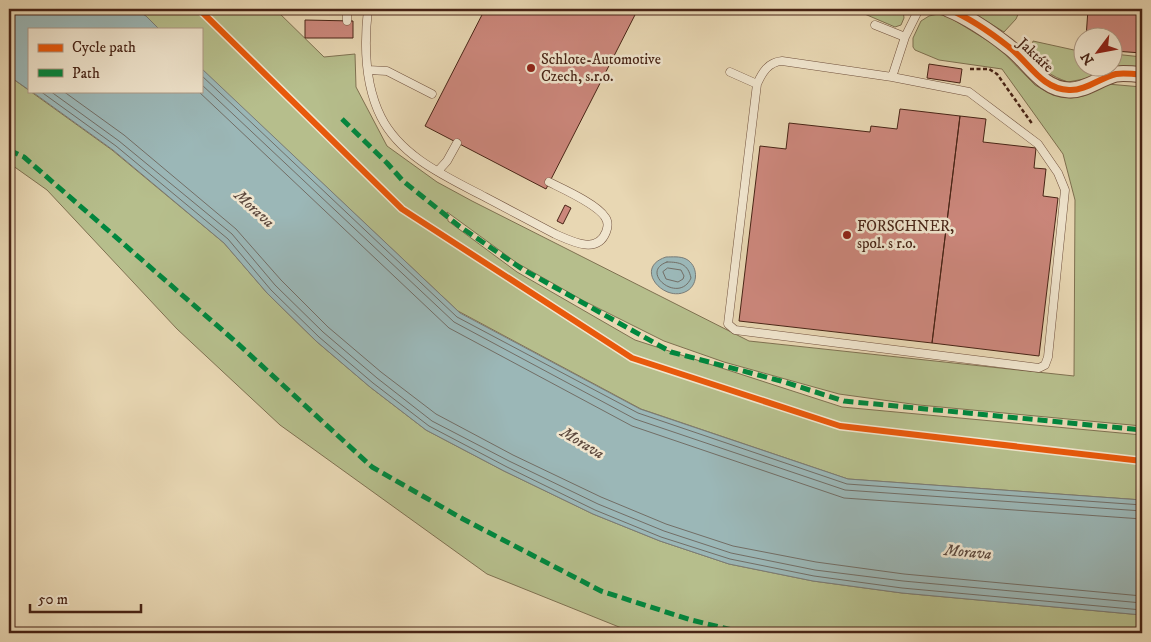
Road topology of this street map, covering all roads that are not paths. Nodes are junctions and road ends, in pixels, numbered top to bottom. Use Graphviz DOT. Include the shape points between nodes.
graph roads {
  1 [pos="347,9"];
  2 [pos="368,9"];
  3 [pos="919,9"];
  4 [pos="948,9"];
  5 [pos="347,21"];
  6 [pos="875,25"];
  7 [pos="904,37"];
  8 [pos="368,70"];
  9 [pos="730,72"];
  10 [pos="1142,74"];
  11 [pos="892,77"];
  12 [pos="757,84"];
  13 [pos="432,94"];
  14 [pos="457,143"];
  15 [pos="438,171"];
  16 [pos="549,182"];
  1 -- 5 [label="lane"];
  2 -- 8 [label="lane"];
  3 -- 7 [label="lane"];
  4 -- 10 [label="street, Jaktáře" via="963,15 1012,48 1041,79 1055,88 1072,91 1115,74"];
  6 -- 7 [label="lane"];
  7 -- 11 [label="lane"];
  8 -- 13 [label="lane" via="388,71"];
  8 -- 15 [label="lane" via="372,94 389,131 403,147"];
  9 -- 12 [label="lane"];
  11 -- 12 [label="lane" via="776,61 767,67"];
  11 -- 12 [label="lane" via="969,92 1035,142 1058,172 1065,190 1045,365 1039,368 735,330 728,324"];
  14 -- 15 [label="lane"];
  15 -- 16 [label="lane" via="572,242 587,245 601,240 608,224 606,218 586,201"];
}
